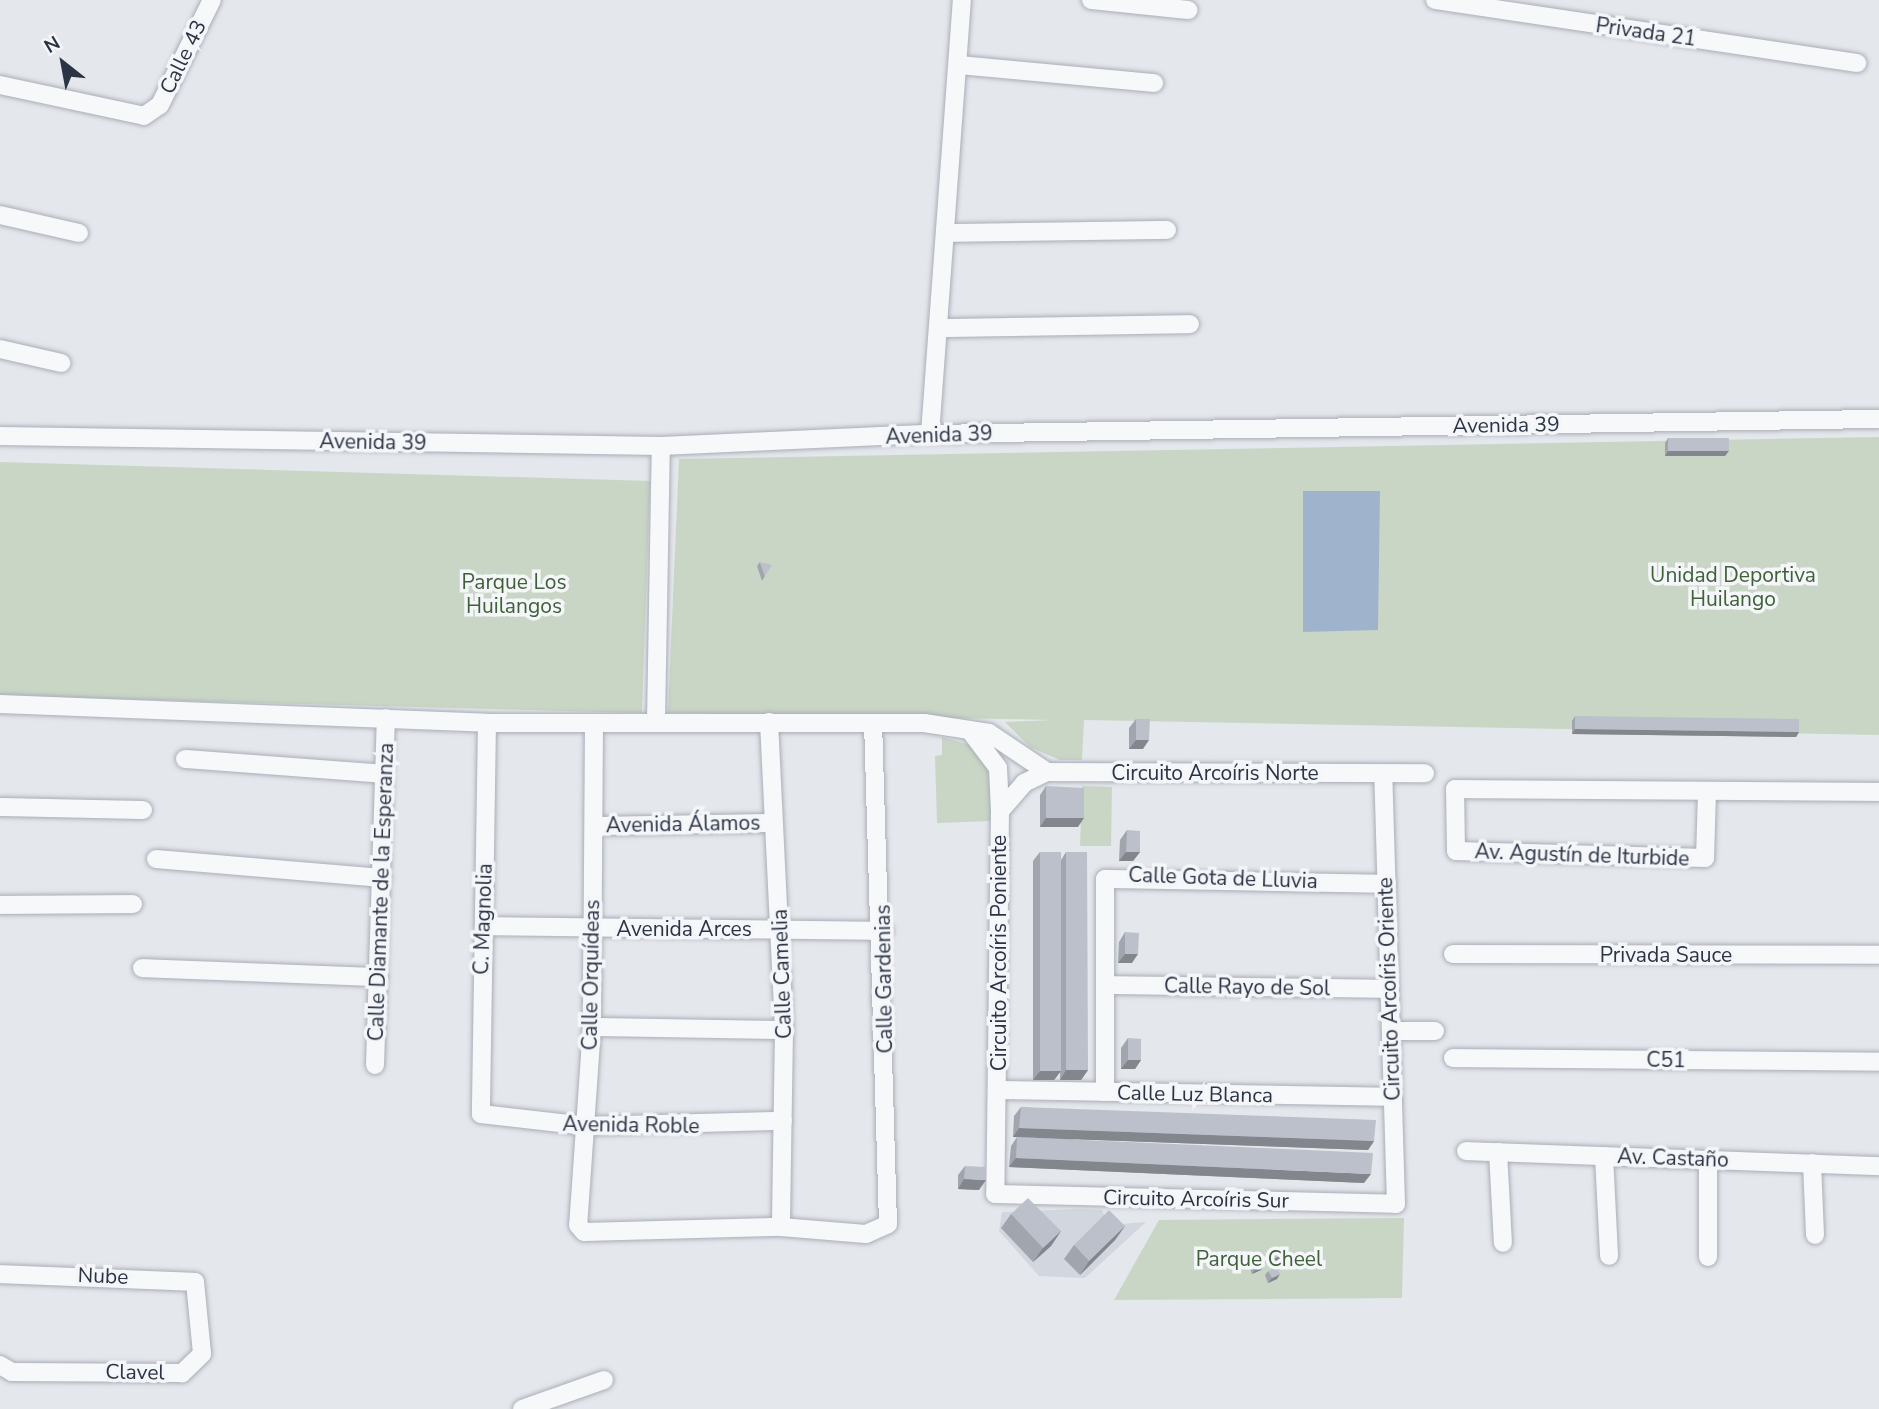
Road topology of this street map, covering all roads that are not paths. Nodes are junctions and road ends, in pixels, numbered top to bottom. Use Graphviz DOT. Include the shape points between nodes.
graph roads {
  1 [pos="211,0"];
  2 [pos="962,0"];
  3 [pos="1091,0"];
  4 [pos="1435,0"];
  5 [pos="1188,10"];
  6 [pos="1857,63"];
  7 [pos="960,65"];
  8 [pos="1154,83"];
  9 [pos="0,85"];
  10 [pos="0,215"];
  11 [pos="1167,230"];
  12 [pos="79,233"];
  13 [pos="947,233"];
  14 [pos="1190,324"];
  15 [pos="942,328"];
  16 [pos="0,349"];
  17 [pos="61,363"];
  18 [pos="1879,419"];
  19 [pos="930,435"];
  20 [pos="0,436"];
  21 [pos="661,446"];
  22 [pos="0,704"];
  23 [pos="386,718"];
  24 [pos="656,722"];
  25 [pos="769,722"];
  26 [pos="487,723"];
  27 [pos="594,723"];
  28 [pos="873,723"];
  29 [pos="963,726"];
  30 [pos="186,759"];
  31 [pos="1048,772"];
  32 [pos="383,774"];
  33 [pos="1384,774"];
  34 [pos="1424,774"];
  35 [pos="1707,792"];
  36 [pos="1879,792"];
  37 [pos="0,807"];
  38 [pos="143,810"];
  39 [pos="1000,811"];
  40 [pos="773,823"];
  41 [pos="594,826"];
  42 [pos="156,859"];
  43 [pos="382,878"];
  44 [pos="1387,884"];
  45 [pos="133,904"];
  46 [pos="0,905"];
  47 [pos="484,926"];
  48 [pos="592,928"];
  49 [pos="782,930"];
  50 [pos="884,931"];
  51 [pos="1452,954"];
  52 [pos="1879,955"];
  53 [pos="142,968"];
  54 [pos="380,977"];
  55 [pos="1105,985"];
  56 [pos="1390,989"];
  57 [pos="592,1027"];
  58 [pos="784,1030"];
  59 [pos="1391,1031"];
  60 [pos="1434,1031"];
  61 [pos="1452,1058"];
  62 [pos="1879,1062"];
  63 [pos="376,1065"];
  64 [pos="998,1090"];
  65 [pos="1105,1092"];
  66 [pos="1392,1097"];
  67 [pos="481,1114"];
  68 [pos="783,1121"];
  69 [pos="586,1126"];
  70 [pos="1466,1151"];
  71 [pos="1498,1152"];
  72 [pos="1604,1156"];
  73 [pos="1708,1160"];
  74 [pos="1812,1163"];
  75 [pos="1879,1166"];
  76 [pos="995,1194"];
  77 [pos="1396,1204"];
  78 [pos="781,1227"];
  79 [pos="1815,1235"];
  80 [pos="1503,1243"];
  81 [pos="1609,1256"];
  82 [pos="1708,1258"];
  83 [pos="0,1274"];
  84 [pos="200,1292"];
  85 [pos="0,1365"];
  86 [pos="604,1380"];
  87 [pos="523,1409"];
  1 -- 9 [label="street, Calle 43" via="152,112 137,115"];
  2 -- 7 [label="street"];
  3 -- 5 [label="street"];
  4 -- 6 [label="street, Privada 21"];
  7 -- 8 [label="street"];
  7 -- 13 [label="street"];
  10 -- 12 [label="street"];
  11 -- 13 [label="street"];
  13 -- 15 [label="street"];
  14 -- 15 [label="street"];
  15 -- 19 [label="street"];
  16 -- 17 [label="street"];
  18 -- 19 [label="street, Avenida 39"];
  19 -- 21 [label="street, Avenida 39"];
  20 -- 21 [label="street, Avenida 39"];
  21 -- 24 [label="street"];
  22 -- 23 [label="street"];
  23 -- 26 [label="street"];
  23 -- 32 [label="street, Calle Diamante de la Esperanza"];
  24 -- 25 [label="street"];
  24 -- 27 [label="street"];
  25 -- 28 [label="street"];
  25 -- 40 [label="street, Calle Camelia"];
  26 -- 27 [label="street"];
  26 -- 47 [label="street, C. Magnolia"];
  27 -- 41 [label="street, Calle Orquídeas"];
  28 -- 29 [label="street"];
  28 -- 50 [label="street, Calle Gardenias"];
  29 -- 31 [label="street" via="989,733"];
  29 -- 39 [label="street, Circuito Arcoíris Poniente" via="986,744 998,768"];
  30 -- 32 [label="street"];
  31 -- 33 [label="street, Circuito Arcoíris Norte"];
  31 -- 39 [label="street" via="1024,783"];
  32 -- 43 [label="street, Calle Diamante de la Esperanza"];
  33 -- 34 [label="street, Circuito Arcoíris Norte"];
  33 -- 44 [label="street, Circuito Arcoíris Oriente"];
  35 -- 35 [label="street, Av. Agustín de Iturbide" via="1705,858 1456,851 1455,789"];
  35 -- 36 [label="street, Av. Agustín de Iturbide"];
  37 -- 38 [label="street"];
  39 -- 64 [label="street, Circuito Arcoíris Poniente"];
  40 -- 41 [label="street, Avenida Álamos"];
  40 -- 49 [label="street, Calle Camelia"];
  41 -- 48 [label="street, Calle Orquídeas"];
  42 -- 43 [label="street"];
  43 -- 54 [label="street, Calle Diamante de la Esperanza"];
  44 -- 55 [label="street, Calle Gota de Lluvia" via="1113,875 1105,879"];
  44 -- 56 [label="street, Circuito Arcoíris Oriente"];
  45 -- 46 [label="street"];
  47 -- 48 [label="street, Avenida Arces"];
  47 -- 67 [label="street, C. Magnolia"];
  48 -- 49 [label="street, Avenida Arces"];
  48 -- 57 [label="street, Calle Orquídeas"];
  49 -- 50 [label="street, Avenida Arces"];
  49 -- 58 [label="street, Calle Camelia"];
  50 -- 78 [label="street, Calle Gardenias" via="888,1224 881,1231"];
  51 -- 52 [label="street, Privada Sauce"];
  53 -- 54 [label="street"];
  54 -- 63 [label="street, Calle Diamante de la Esperanza"];
  55 -- 56 [label="street, Calle Rayo de Sol"];
  55 -- 65 [label="street, Calle Gota de Lluvia"];
  56 -- 59 [label="street, Circuito Arcoíris Oriente"];
  57 -- 58 [label="street"];
  57 -- 69 [label="street, Calle Orquídeas"];
  58 -- 68 [label="street, Calle Camelia"];
  59 -- 60 [label="street"];
  59 -- 66 [label="street, Circuito Arcoíris Oriente"];
  61 -- 62 [label="street, C51"];
  64 -- 65 [label="street, Calle Luz Blanca"];
  64 -- 76 [label="street, Circuito Arcoíris Poniente"];
  65 -- 66 [label="street, Calle Luz Blanca"];
  66 -- 77 [label="street, Circuito Arcoíris Oriente"];
  67 -- 69 [label="street, Avenida Roble"];
  68 -- 69 [label="street, Avenida Roble"];
  68 -- 78 [label="street, Calle Camelia"];
  69 -- 78 [label="street, Calle Orquídeas" via="578,1225 584,1233"];
  70 -- 71 [label="street, Av. Castaño"];
  71 -- 72 [label="street, Av. Castaño"];
  71 -- 80 [label="street"];
  72 -- 73 [label="street, Av. Castaño"];
  72 -- 81 [label="street"];
  73 -- 74 [label="street, Av. Castaño"];
  73 -- 82 [label="street"];
  74 -- 75 [label="street, Av. Castaño"];
  74 -- 79 [label="street"];
  76 -- 77 [label="street, Circuito Arcoíris Sur"];
  83 -- 84 [label="street, Nube" via="186,1279"];
  84 -- 85 [label="street, Clavel" via="202,1354 182,1373 12,1372"];
  86 -- 87 [label="street"];
}
